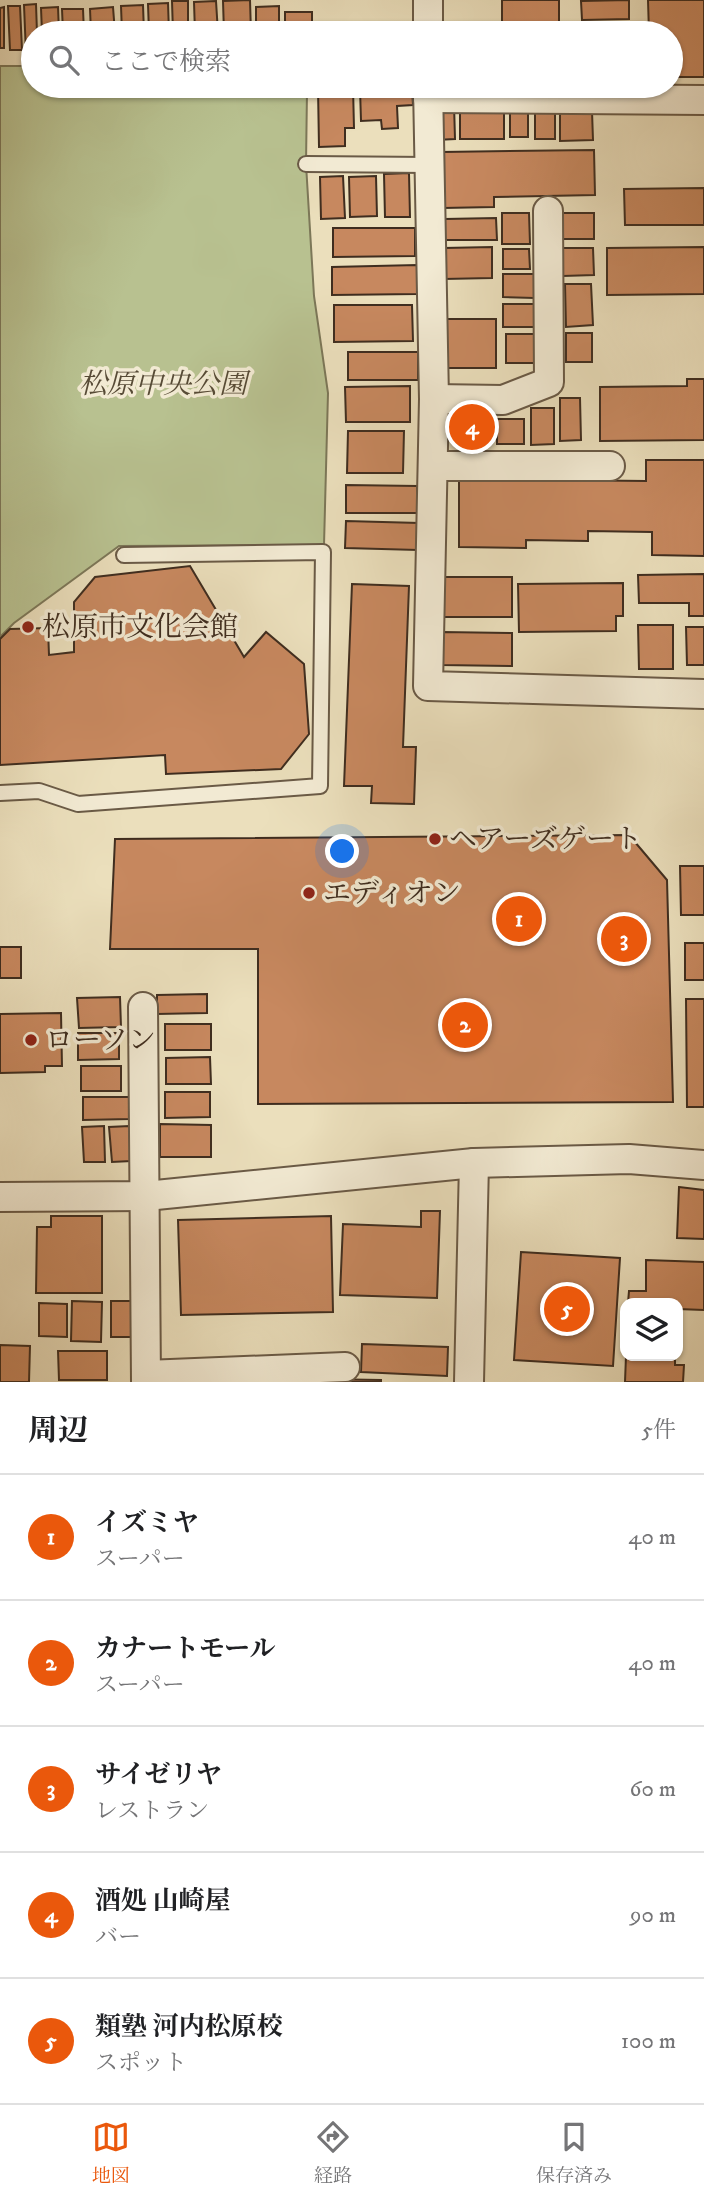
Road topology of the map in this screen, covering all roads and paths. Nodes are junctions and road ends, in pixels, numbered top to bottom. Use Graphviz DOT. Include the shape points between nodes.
graph roads {
  1 [pos="428,0"];
  2 [pos="428,21"];
  3 [pos="428,98"];
  4 [pos="635,98"];
  5 [pos="704,100"];
  6 [pos="306,164"];
  7 [pos="429,165"];
  8 [pos="548,211"];
  9 [pos="434,399"];
  10 [pos="434,466"];
  11 [pos="610,466"];
  12 [pos="124,555"];
  13 [pos="704,694"];
  14 [pos="0,793"];
  15 [pos="143,1007"];
  16 [pos="474,1163"];
  17 [pos="704,1165"];
  18 [pos="146,1196"];
  19 [pos="0,1197"];
  20 [pos="345,1367"];
  21 [pos="308,1375"];
  22 [pos="146,1378"];
  23 [pos="469,1382"];
  1 -- 2 [label="street"];
  3 -- 7 [label="street"];
  4 -- 5 [label="street"];
  6 -- 7 [label="lane"];
  7 -- 9 [label="street"];
  8 -- 9 [label="street" via="548,382 503,400"];
  9 -- 10 [label="street"];
  10 -- 11 [label="street"];
  10 -- 13 [label="street" via="428,686"];
  12 -- 14 [label="lane" via="323,552 320,786 78,804 38,791"];
  15 -- 18 [label="street"];
  16 -- 17 [label="street" via="629,1160"];
  16 -- 18 [label="street"];
  16 -- 23 [label="street"];
  18 -- 19 [label="street"];
  18 -- 22 [label="street"];
  20 -- 21 [label="street"];
  21 -- 22 [label="street"];
}
